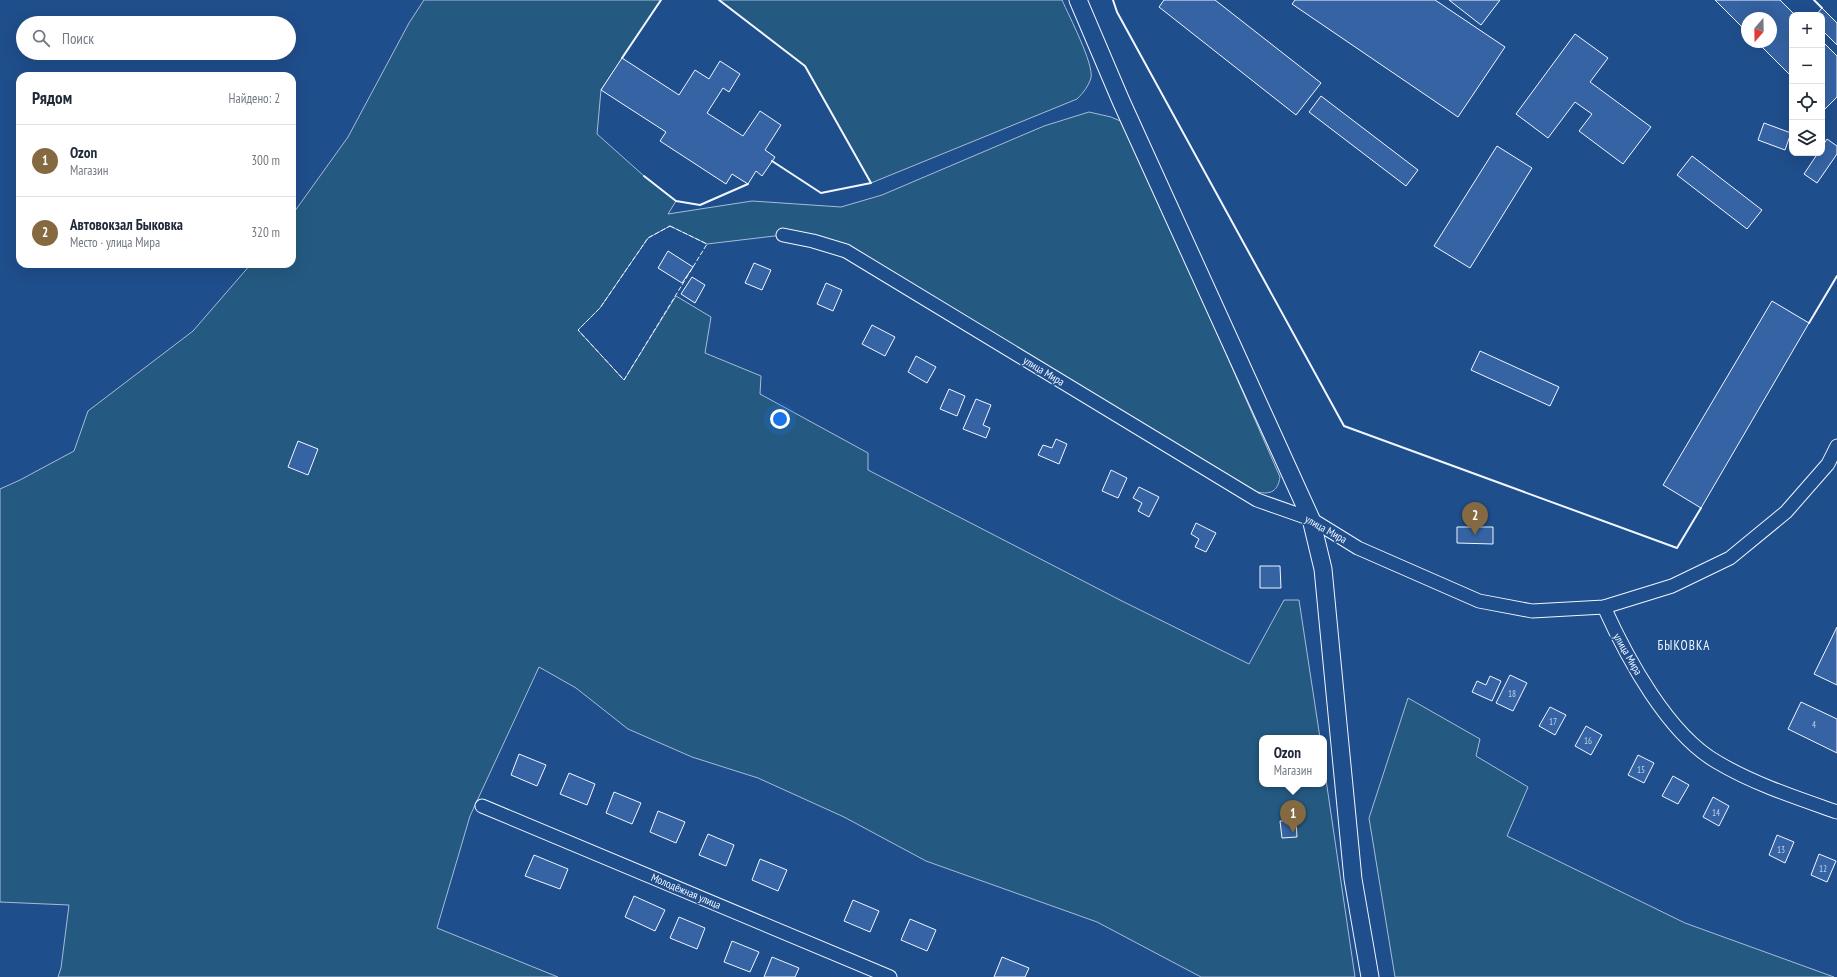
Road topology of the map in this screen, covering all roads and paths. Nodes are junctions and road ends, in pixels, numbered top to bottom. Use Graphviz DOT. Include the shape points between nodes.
graph roads {
  1 [pos="1078,0"];
  2 [pos="783,235"];
  3 [pos="1837,446"];
  4 [pos="1311,519"];
  5 [pos="1604,607"];
  6 [pos="482,806"];
  7 [pos="1837,812"];
  8 [pos="890,977"];
  9 [pos="1370,977"];
  1 -- 4 [label="street"];
  2 -- 4 [label="street, улица Мира" via="846,251 1257,500"];
  3 -- 5 [label="street" via="1828,464 1786,512 1730,558 1672,586"];
  4 -- 5 [label="street, улица Мира" via="1358,548 1478,601 1532,610"];
  4 -- 9 [label="street" via="1323,570 1353,879"];
  5 -- 7 [label="street, улица Мира" via="1619,640 1680,733 1716,762 1778,791"];
  6 -- 8 [label="street, Молодёжная улица"];
}
